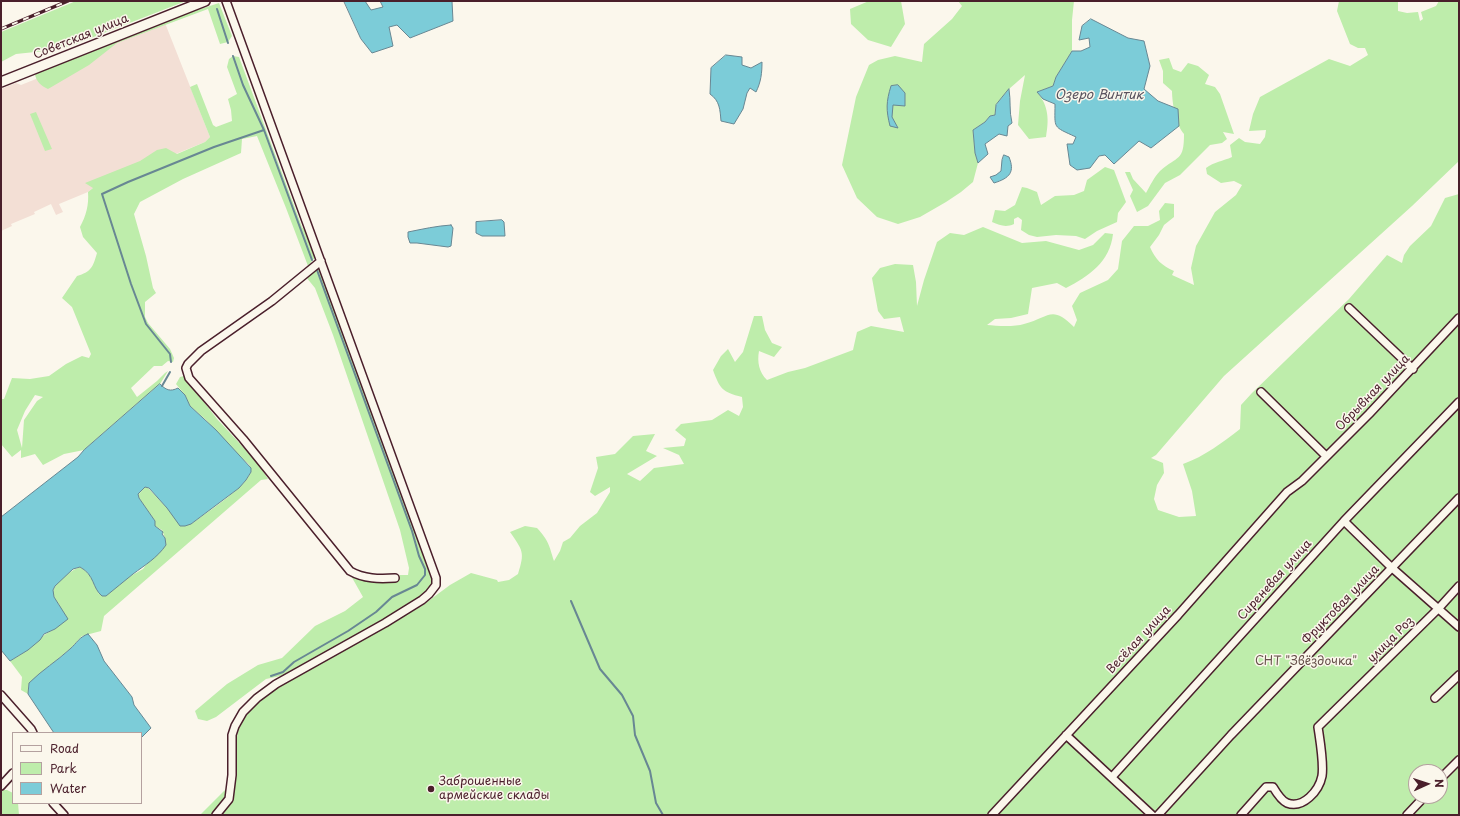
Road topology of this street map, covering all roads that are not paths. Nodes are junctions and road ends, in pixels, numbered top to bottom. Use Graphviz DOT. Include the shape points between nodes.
graph roads {
  1 [pos="205,1"];
  2 [pos="226,1"];
  3 [pos="1,82"];
  4 [pos="321,261"];
  5 [pos="1349,308"];
  6 [pos="1459,318"];
  7 [pos="1413,369"];
  8 [pos="1261,392"];
  9 [pos="1459,402"];
  10 [pos="1326,456"];
  11 [pos="1302,481"];
  12 [pos="1459,498"];
  13 [pos="1344,521"];
  14 [pos="1392,567"];
  15 [pos="395,578"];
  16 [pos="1459,586"];
  17 [pos="1439,608"];
  18 [pos="1459,627"];
  19 [pos="1459,674"];
  20 [pos="1,695"];
  21 [pos="1435,698"];
  22 [pos="32,732"];
  23 [pos="1066,734"];
  24 [pos="1459,760"];
  25 [pos="1448,771"];
  26 [pos="12,774"];
  27 [pos="1112,777"];
  28 [pos="1,786"];
  29 [pos="54,804"];
  30 [pos="1417,804"];
  31 [pos="64,815"];
  32 [pos="216,815"];
  33 [pos="992,815"];
  34 [pos="1152,815"];
  35 [pos="1158,815"];
  36 [pos="1241,815"];
  37 [pos="1407,815"];
  1 -- 3 [label="main road, Советская улица"];
  2 -- 4 [label="street"];
  4 -- 15 [label="street" via="201,351 188,364 187,373 350,570 358,576 369,578"];
  4 -- 32 [label="street" via="436,578 436,585 416,604 276,684 243,712 232,736 229,800"];
  5 -- 7 [label="street"];
  6 -- 7 [label="street, Обрывная улица"];
  7 -- 10 [label="street, Обрывная улица"];
  8 -- 10 [label="street"];
  9 -- 13 [label="street, Сиреневая улица"];
  10 -- 11 [label="street, Обрывная улица"];
  11 -- 23 [label="street, Весёлая улица" via="1287,492 1183,609"];
  12 -- 14 [label="street, Фруктовая улица"];
  13 -- 14 [label="street"];
  13 -- 27 [label="street, Сиреневая улица"];
  14 -- 17 [label="street"];
  14 -- 35 [label="street, Фруктовая улица"];
  16 -- 17 [label="street, улица Роз"];
  17 -- 18 [label="street"];
  17 -- 36 [label="street, улица Роз" via="1318,727 1322,777 1318,788 1306,802 1285,803 1273,787 1266,787"];
  19 -- 21 [label="street"];
  20 -- 22 [label="street"];
  23 -- 27 [label="street"];
  23 -- 33 [label="street, Весёлая улица"];
  24 -- 25 [label="street"];
  26 -- 28 [label="street"];
  27 -- 34 [label="street"];
  29 -- 31 [label="street"];
  30 -- 37 [label="street"];
}
